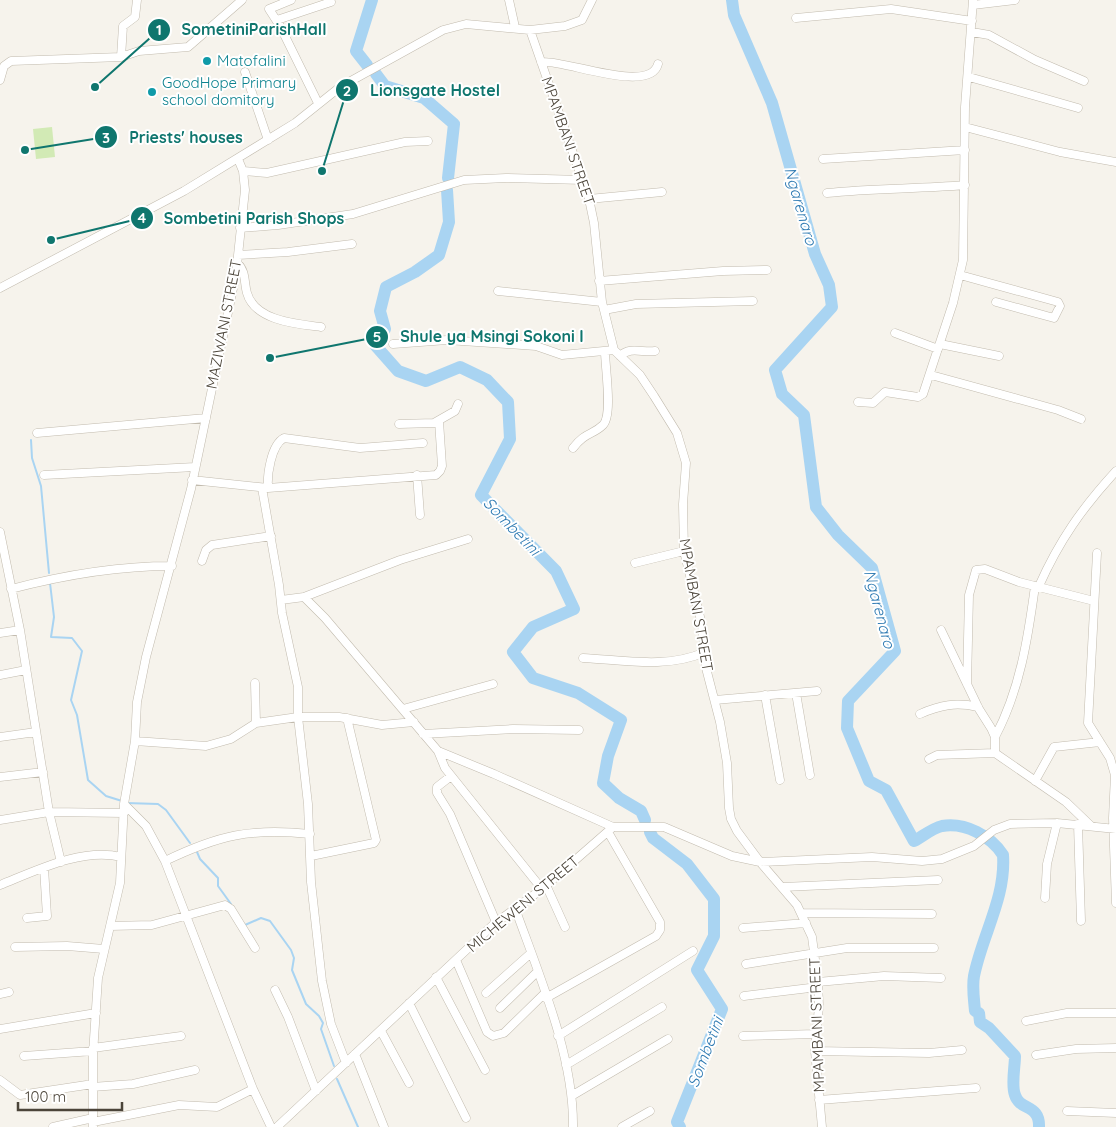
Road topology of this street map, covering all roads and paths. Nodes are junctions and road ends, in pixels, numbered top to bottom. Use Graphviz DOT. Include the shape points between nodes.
graph roads {
  1 [pos="137,0"];
  2 [pos="242,0"];
  3 [pos="291,0"];
  4 [pos="509,0"];
  5 [pos="592,0"];
  6 [pos="1015,0"];
  7 [pos="331,2"];
  8 [pos="973,3"];
  9 [pos="796,18"];
  10 [pos="277,20"];
  11 [pos="972,21"];
  12 [pos="514,27"];
  13 [pos="530,30"];
  14 [pos="972,32"];
  15 [pos="121,57"];
  16 [pos="541,62"];
  17 [pos="658,64"];
  18 [pos="245,72"];
  19 [pos="968,77"];
  20 [pos="0,80"];
  21 [pos="1084,81"];
  22 [pos="318,103"];
  23 [pos="1078,108"];
  24 [pos="965,127"];
  25 [pos="268,140"];
  26 [pos="428,142"];
  27 [pos="965,150"];
  28 [pos="238,159"];
  29 [pos="823,159"];
  30 [pos="1116,162"];
  31 [pos="243,171"];
  32 [pos="583,180"];
  33 [pos="965,185"];
  34 [pos="662,192"];
  35 [pos="827,193"];
  36 [pos="589,199"];
  37 [pos="240,228"];
  38 [pos="352,244"];
  39 [pos="238,255"];
  40 [pos="238,264"];
  41 [pos="767,270"];
  42 [pos="960,275"];
  43 [pos="600,281"];
  44 [pos="0,288"];
  45 [pos="498,291"];
  46 [pos="753,301"];
  47 [pos="996,302"];
  48 [pos="603,306"];
  49 [pos="321,327"];
  50 [pos="895,333"];
  51 [pos="393,344"];
  52 [pos="939,346"];
  53 [pos="614,350"];
  54 [pos="605,351"];
  55 [pos="655,351"];
  56 [pos="620,356"];
  57 [pos="999,356"];
  58 [pos="931,375"];
  59 [pos="858,402"];
  60 [pos="458,404"];
  61 [pos="206,418"];
  62 [pos="1081,419"];
  63 [pos="439,421"];
  64 [pos="399,424"];
  65 [pos="37,433"];
  66 [pos="423,443"];
  67 [pos="573,448"];
  68 [pos="195,467"];
  69 [pos="1116,471"];
  70 [pos="44,475"];
  71 [pos="417,475"];
  72 [pos="192,485"];
  73 [pos="265,488"];
  74 [pos="420,515"];
  75 [pos="0,532"];
  76 [pos="271,536"];
  77 [pos="468,539"];
  78 [pos="684,551"];
  79 [pos="1097,553"];
  80 [pos="202,561"];
  81 [pos="635,563"];
  82 [pos="172,566"];
  83 [pos="0,584"];
  84 [pos="10,586"];
  85 [pos="1037,586"];
  86 [pos="304,597"];
  87 [pos="281,600"];
  88 [pos="1094,601"];
  89 [pos="20,630"];
  90 [pos="940,630"];
  91 [pos="0,633"];
  92 [pos="705,652"];
  93 [pos="582,658"];
  94 [pos="26,670"];
  95 [pos="0,675"];
  96 [pos="255,682"];
  97 [pos="493,684"];
  98 [pos="967,684"];
  99 [pos="817,692"];
  100 [pos="796,693"];
  101 [pos="765,696"];
  102 [pos="715,700"];
  103 [pos="978,707"];
  104 [pos="403,709"];
  105 [pos="920,714"];
  106 [pos="298,717"];
  107 [pos="347,718"];
  108 [pos="414,722"];
  109 [pos="256,723"];
  110 [pos="579,730"];
  111 [pos="36,732"];
  112 [pos="423,734"];
  113 [pos="0,737"];
  114 [pos="995,737"];
  115 [pos="134,741"];
  116 [pos="1100,742"];
  117 [pos="438,751"];
  118 [pos="995,753"];
  119 [pos="929,759"];
  120 [pos="43,772"];
  121 [pos="810,775"];
  122 [pos="451,776"];
  123 [pos="0,778"];
  124 [pos="780,780"];
  125 [pos="1035,781"];
  126 [pos="124,804"];
  127 [pos="49,812"];
  128 [pos="0,820"];
  129 [pos="1058,823"];
  130 [pos="1078,824"];
  131 [pos="1092,826"];
  132 [pos="1115,828"];
  133 [pos="610,829"];
  134 [pos="310,834"];
  135 [pos="311,856"];
  136 [pos="122,860"];
  137 [pos="165,861"];
  138 [pos="61,862"];
  139 [pos="760,862"];
  140 [pos="44,868"];
  141 [pos="938,880"];
  142 [pos="0,885"];
  143 [pos="544,887"];
  144 [pos="783,887"];
  145 [pos="1045,898"];
  146 [pos="1116,903"];
  147 [pos="515,908"];
  148 [pos="801,913"];
  149 [pos="932,914"];
  150 [pos="187,916"];
  151 [pos="27,918"];
  152 [pos="1081,921"];
  153 [pos="496,922"];
  154 [pos="806,923"];
  155 [pos="110,926"];
  156 [pos="565,927"];
  157 [pos="743,928"];
  158 [pos="16,947"];
  159 [pos="255,948"];
  160 [pos="934,948"];
  161 [pos="104,949"];
  162 [pos="693,951"];
  163 [pos="815,951"];
  164 [pos="531,953"];
  165 [pos="456,960"];
  166 [pos="746,964"];
  167 [pos="538,972"];
  168 [pos="436,977"];
  169 [pos="941,978"];
  170 [pos="818,984"];
  171 [pos="275,990"];
  172 [pos="9,992"];
  173 [pos="486,993"];
  174 [pos="0,994"];
  175 [pos="545,995"];
  176 [pos="744,996"];
  177 [pos="409,1003"];
  178 [pos="662,1007"];
  179 [pos="500,1008"];
  180 [pos="96,1013"];
  181 [pos="1116,1013"];
  182 [pos="1026,1021"];
  183 [pos="0,1029"];
  184 [pos="381,1031"];
  185 [pos="816,1034"];
  186 [pos="181,1036"];
  187 [pos="558,1036"];
  188 [pos="742,1036"];
  189 [pos="668,1039"];
  190 [pos="1116,1048"];
  191 [pos="93,1049"];
  192 [pos="962,1050"];
  193 [pos="815,1051"];
  194 [pos="355,1054"];
  195 [pos="1036,1055"];
  196 [pos="24,1056"];
  197 [pos="346,1063"];
  198 [pos="566,1065"];
  199 [pos="195,1070"];
  200 [pos="485,1070"];
  201 [pos="0,1080"];
  202 [pos="409,1083"];
  203 [pos="92,1086"];
  204 [pos="976,1088"];
  205 [pos="253,1089"];
  206 [pos="316,1091"];
  207 [pos="572,1095"];
  208 [pos="819,1100"];
  209 [pos="650,1111"];
  210 [pos="1067,1111"];
  211 [pos="1116,1113"];
  212 [pos="466,1118"];
  213 [pos="93,1122"];
  214 [pos="282,1125"];
  215 [pos="53,1127"];
  216 [pos="271,1127"];
  217 [pos="384,1127"];
  218 [pos="573,1127"];
  219 [pos="622,1127"];
  220 [pos="822,1127"];
  1 -- 15 [label="street" via="135,17 123,26"];
  2 -- 15 [label="street" via="188,47 139,51"];
  3 -- 10 [label="street" via="270,8"];
  4 -- 12 [label="street"];
  5 -- 13 [label="street" via="587,13 575,24"];
  6 -- 8 [label="street"];
  7 -- 10 [label="street"];
  8 -- 11 [label="street"];
  9 -- 11 [label="street" via="891,9"];
  10 -- 22 [label="street"];
  11 -- 14 [label="street"];
  12 -- 13 [label="street"];
  12 -- 22 [label="street" via="466,24 451,27 340,87"];
  13 -- 16 [label="street, MPAMBANI STREET"];
  14 -- 19 [label="street"];
  14 -- 21 [label="street" via="989,35"];
  15 -- 20 [label="street" via="11,62 4,66"];
  16 -- 17 [label="street" via="583,68 604,75 646,75"];
  16 -- 32 [label="street, MPAMBANI STREET"];
  18 -- 25 [label="street"];
  19 -- 23 [label="street"];
  19 -- 24 [label="street"];
  22 -- 25 [label="street"];
  24 -- 27 [label="street"];
  24 -- 30 [label="street" via="1060,152"];
  25 -- 28 [label="street"];
  26 -- 31 [label="street" via="405,142 267,174"];
  27 -- 29 [label="street"];
  27 -- 33 [label="street"];
  28 -- 31 [label="street, MAZIWANI STREET"];
  28 -- 44 [label="street"];
  31 -- 37 [label="street, MAZIWANI STREET" via="245,190"];
  32 -- 36 [label="street, MPAMBANI STREET"];
  32 -- 37 [label="street" via="464,180 353,214"];
  33 -- 35 [label="street"];
  33 -- 42 [label="street"];
  34 -- 36 [label="street"];
  36 -- 43 [label="street, MPAMBANI STREET"];
  37 -- 39 [label="street, MAZIWANI STREET"];
  38 -- 39 [label="street"];
  39 -- 40 [label="street, MAZIWANI STREET"];
  40 -- 49 [label="street" via="244,273 248,296 256,309 294,323"];
  40 -- 61 [label="street, MAZIWANI STREET"];
  41 -- 43 [label="street"];
  42 -- 47 [label="street" via="1058,302 1060,306 1054,318"];
  42 -- 52 [label="street"];
  43 -- 48 [label="street, MPAMBANI STREET"];
  45 -- 48 [label="street"];
  46 -- 48 [label="street"];
  48 -- 53 [label="street, MPAMBANI STREET"];
  50 -- 52 [label="street"];
  51 -- 54 [label="street" via="434,340 536,346 562,355"];
  52 -- 57 [label="street"];
  52 -- 58 [label="street"];
  53 -- 54 [label="street"];
  53 -- 56 [label="street, MPAMBANI STREET"];
  54 -- 67 [label="street" via="609,414 605,424 581,437"];
  55 -- 56 [label="street" via="625,351"];
  56 -- 78 [label="street, MPAMBANI STREET" via="640,375 672,423 681,446 686,463"];
  58 -- 59 [label="street" via="923,394 918,397 885,392 873,403"];
  58 -- 62 [label="street"];
  60 -- 63 [label="street" via="455,411"];
  61 -- 65 [label="street"];
  61 -- 68 [label="street, MAZIWANI STREET"];
  63 -- 64 [label="street"];
  63 -- 71 [label="street" via="440,471 436,475"];
  66 -- 73 [label="street" via="360,448 284,438 276,447"];
  68 -- 70 [label="street"];
  68 -- 72 [label="street, MAZIWANI STREET"];
  69 -- 85 [label="street" via="1070,525"];
  71 -- 73 [label="street"];
  71 -- 74 [label="street"];
  72 -- 73 [label="street"];
  72 -- 82 [label="street, MAZIWANI STREET"];
  73 -- 76 [label="street"];
  75 -- 84 [label="street"];
  76 -- 80 [label="street" via="212,545"];
  76 -- 87 [label="street"];
  77 -- 86 [label="street" via="400,560"];
  78 -- 81 [label="street"];
  78 -- 92 [label="street, MPAMBANI STREET" via="702,625"];
  79 -- 88 [label="street"];
  82 -- 84 [label="street" via="73,574"];
  82 -- 115 [label="street, MAZIWANI STREET" via="141,677"];
  83 -- 84 [label="street"];
  84 -- 89 [label="street"];
  85 -- 88 [label="street"];
  85 -- 98 [label="street" via="985,569 976,570 969,594"];
  85 -- 114 [label="street" via="1023,662 1008,711"];
  86 -- 87 [label="street"];
  86 -- 104 [label="street"];
  87 -- 106 [label="street" via="298,687"];
  88 -- 116 [label="street" via="1088,723"];
  89 -- 91 [label="street"];
  89 -- 94 [label="street"];
  90 -- 98 [label="street"];
  92 -- 93 [label="street" via="688,659 666,662"];
  92 -- 102 [label="street, MPAMBANI STREET"];
  94 -- 95 [label="street"];
  94 -- 111 [label="street"];
  96 -- 109 [label="street"];
  97 -- 104 [label="street"];
  98 -- 103 [label="street"];
  99 -- 100 [label="street"];
  100 -- 101 [label="street"];
  100 -- 121 [label="street"];
  101 -- 102 [label="street"];
  101 -- 124 [label="street"];
  102 -- 139 [label="street, MPAMBANI STREET" via="727,762 731,818"];
  103 -- 105 [label="street" via="950,704"];
  103 -- 114 [label="street"];
  104 -- 108 [label="street"];
  106 -- 107 [label="street"];
  106 -- 109 [label="street"];
  106 -- 134 [label="street"];
  107 -- 108 [label="street" via="382,725"];
  107 -- 135 [label="street" via="376,840"];
  108 -- 112 [label="street"];
  109 -- 115 [label="street" via="231,739 206,746"];
  110 -- 112 [label="street" via="513,729"];
  111 -- 113 [label="street"];
  111 -- 120 [label="street"];
  112 -- 117 [label="street"];
  114 -- 118 [label="street"];
  115 -- 126 [label="street, MAZIWANI STREET"];
  116 -- 125 [label="street" via="1054,747"];
  116 -- 132 [label="street" via="1116,775"];
  117 -- 122 [label="street"];
  117 -- 133 [label="street"];
  118 -- 119 [label="street" via="937,755"];
  118 -- 125 [label="street"];
  120 -- 123 [label="street"];
  120 -- 127 [label="street"];
  122 -- 143 [label="street"];
  122 -- 153 [label="street" via="437,787 437,793 450,814"];
  125 -- 131 [label="street" via="1066,802"];
  126 -- 127 [label="street"];
  126 -- 136 [label="street, MAZIWANI STREET"];
  126 -- 137 [label="street" via="146,826"];
  127 -- 128 [label="street"];
  127 -- 138 [label="street"];
  129 -- 130 [label="street"];
  129 -- 139 [label="street" via="1010,824 994,830 974,846 942,859 872,857"];
  129 -- 145 [label="street" via="1047,864"];
  130 -- 131 [label="street"];
  130 -- 152 [label="street"];
  131 -- 132 [label="street"];
  132 -- 146 [label="street"];
  133 -- 139 [label="street" via="664,827 732,856"];
  133 -- 143 [label="street, MICHEWENI STREET"];
  133 -- 175 [label="street" via="660,922 660,930 656,936"];
  134 -- 135 [label="street"];
  134 -- 137 [label="street" via="281,831 232,834"];
  135 -- 197 [label="street" via="322,981 331,1024"];
  136 -- 138 [label="street" via="107,855"];
  136 -- 155 [label="street"];
  137 -- 150 [label="street"];
  138 -- 140 [label="street"];
  139 -- 144 [label="street, MPAMBANI STREET"];
  140 -- 142 [label="street"];
  140 -- 151 [label="street" via="46,916"];
  141 -- 144 [label="street"];
  143 -- 147 [label="street, MICHEWENI STREET"];
  143 -- 156 [label="street"];
  144 -- 148 [label="street, MPAMBANI STREET"];
  147 -- 153 [label="street, MICHEWENI STREET"];
  147 -- 164 [label="street"];
  148 -- 149 [label="street"];
  148 -- 154 [label="street, MPAMBANI STREET"];
  150 -- 155 [label="street" via="146,926"];
  150 -- 159 [label="street" via="218,905 227,906"];
  150 -- 205 [label="street"];
  153 -- 165 [label="street, MICHEWENI STREET"];
  154 -- 157 [label="street"];
  154 -- 163 [label="street, MPAMBANI STREET"];
  155 -- 161 [label="street"];
  158 -- 161 [label="street"];
  160 -- 163 [label="street"];
  161 -- 180 [label="street"];
  162 -- 187 [label="street"];
  163 -- 166 [label="street"];
  163 -- 170 [label="street, MPAMBANI STREET"];
  164 -- 167 [label="street"];
  164 -- 173 [label="street"];
  165 -- 168 [label="street, MICHEWENI STREET"];
  165 -- 175 [label="street" via="487,1032 493,1036 504,1033"];
  167 -- 175 [label="street"];
  167 -- 179 [label="street"];
  168 -- 177 [label="street, MICHEWENI STREET"];
  168 -- 200 [label="street"];
  169 -- 170 [label="street" via="884,976"];
  170 -- 176 [label="street"];
  170 -- 185 [label="street, MPAMBANI STREET"];
  171 -- 206 [label="street"];
  172 -- 174 [label="street"];
  175 -- 187 [label="street"];
  177 -- 184 [label="street, MICHEWENI STREET"];
  177 -- 212 [label="street"];
  178 -- 198 [label="street"];
  180 -- 183 [label="street"];
  180 -- 191 [label="street"];
  181 -- 182 [label="street" via="1067,1013"];
  184 -- 194 [label="street, MICHEWENI STREET"];
  184 -- 202 [label="street"];
  185 -- 188 [label="street"];
  185 -- 193 [label="street, MPAMBANI STREET"];
  186 -- 191 [label="street"];
  187 -- 198 [label="street"];
  189 -- 207 [label="street"];
  190 -- 195 [label="street"];
  191 -- 196 [label="street"];
  191 -- 203 [label="street"];
  192 -- 193 [label="street" via="930,1053"];
  193 -- 208 [label="street, MPAMBANI STREET"];
  194 -- 197 [label="street, MICHEWENI STREET"];
  194 -- 217 [label="street"];
  197 -- 206 [label="street, MICHEWENI STREET"];
  198 -- 207 [label="street"];
  199 -- 203 [label="street" via="133,1084"];
  201 -- 203 [label="street" via="20,1095"];
  203 -- 213 [label="street"];
  204 -- 208 [label="street"];
  205 -- 213 [label="street" via="221,1107 179,1105"];
  205 -- 216 [label="street"];
  206 -- 214 [label="street, MICHEWENI STREET"];
  207 -- 218 [label="street"];
  208 -- 220 [label="street, MPAMBANI STREET"];
  209 -- 219 [label="street"];
  210 -- 211 [label="street"];
  213 -- 215 [label="street"];
}
